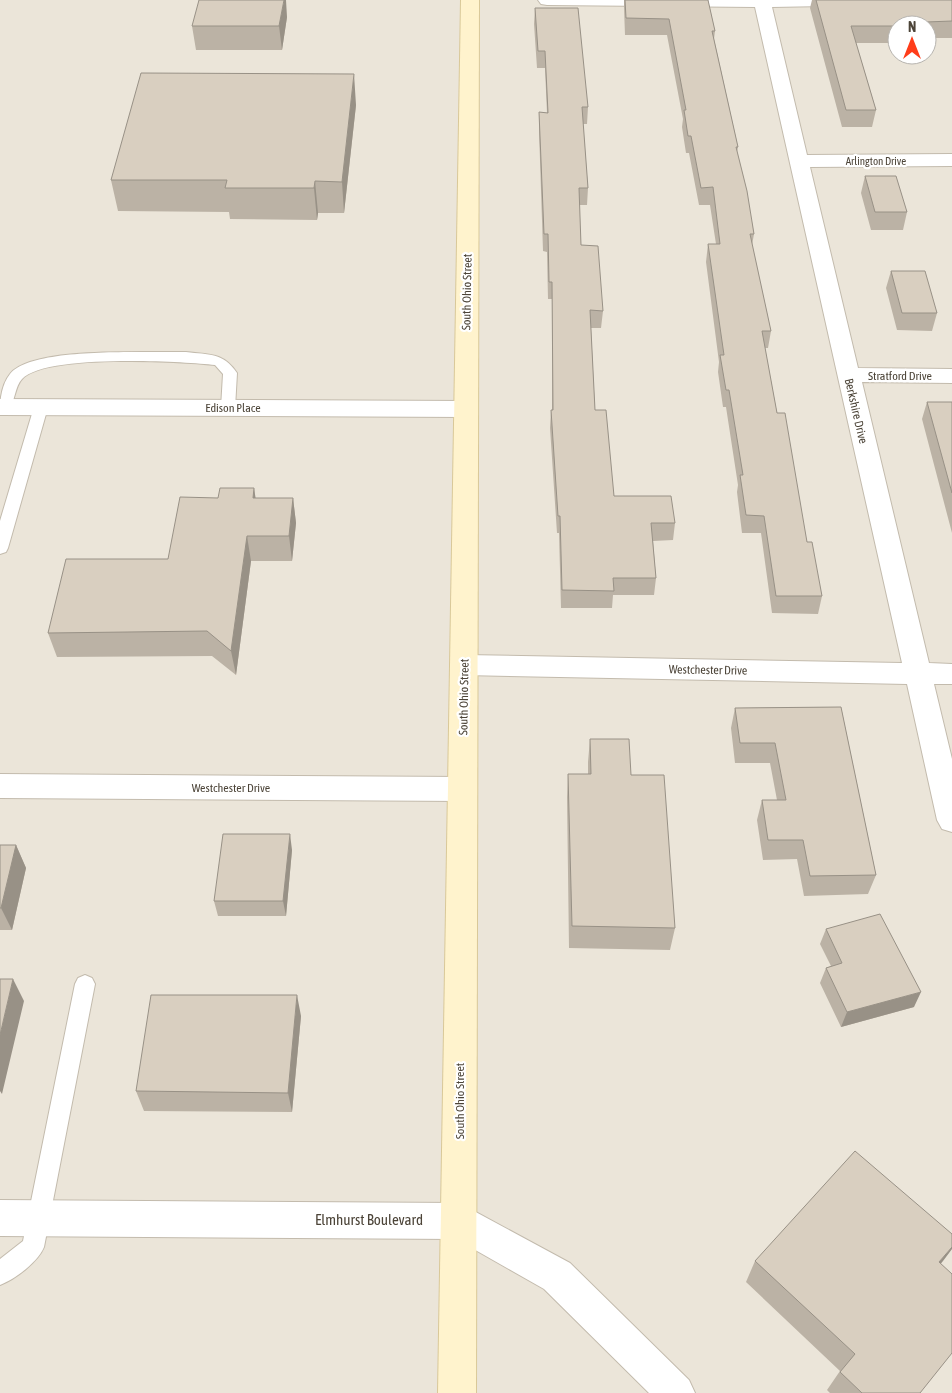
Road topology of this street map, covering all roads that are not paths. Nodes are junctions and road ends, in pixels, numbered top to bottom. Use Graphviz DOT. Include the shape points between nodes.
graph roads {
  1 [pos="470,0"];
  2 [pos="547,0"];
  3 [pos="879,0"];
  4 [pos="762,2"];
  5 [pos="952,160"];
  6 [pos="800,161"];
  7 [pos="848,376"];
  8 [pos="952,376"];
  9 [pos="2,407"];
  10 [pos="41,407"];
  11 [pos="228,408"];
  12 [pos="466,409"];
  13 [pos="0,548"];
  14 [pos="464,665"];
  15 [pos="917,674"];
  16 [pos="952,674"];
  17 [pos="0,786"];
  18 [pos="463,790"];
  19 [pos="952,820"];
  20 [pos="85,984"];
  21 [pos="0,1218"];
  22 [pos="40,1218"];
  23 [pos="459,1221"];
  24 [pos="0,1274"];
  25 [pos="457,1393"];
  26 [pos="676,1393"];
  1 -- 12 [label="main road, South Ohio Street"];
  2 -- 4 [label="street"];
  3 -- 4 [label="street"];
  4 -- 6 [label="street, Berkshire Drive"];
  5 -- 6 [label="street, Arlington Drive"];
  6 -- 7 [label="street, Berkshire Drive"];
  7 -- 8 [label="street, Stratford Drive"];
  7 -- 15 [label="street, Berkshire Drive"];
  9 -- 10 [label="street, Edison Place"];
  9 -- 11 [label="lane" via="16,376 40,363 73,358 186,357 219,361 230,373"];
  10 -- 11 [label="street, Edison Place"];
  10 -- 13 [label="lane"];
  11 -- 12 [label="street, Edison Place"];
  12 -- 14 [label="main road, South Ohio Street"];
  14 -- 15 [label="street, Westchester Drive"];
  14 -- 18 [label="main road, South Ohio Street"];
  15 -- 16 [label="street, Westchester Drive"];
  15 -- 19 [label="street, Berkshire Drive"];
  17 -- 18 [label="street, Westchester Drive"];
  18 -- 23 [label="main road, South Ohio Street"];
  20 -- 22 [label="lane"];
  21 -- 22 [label="street, Elmhurst Boulevard"];
  22 -- 23 [label="street, Elmhurst Boulevard"];
  22 -- 24 [label="lane" via="33,1246"];
  23 -- 25 [label="main road, South Ohio Street"];
  23 -- 26 [label="street, Elmhurst Boulevard" via="557,1276"];
}
